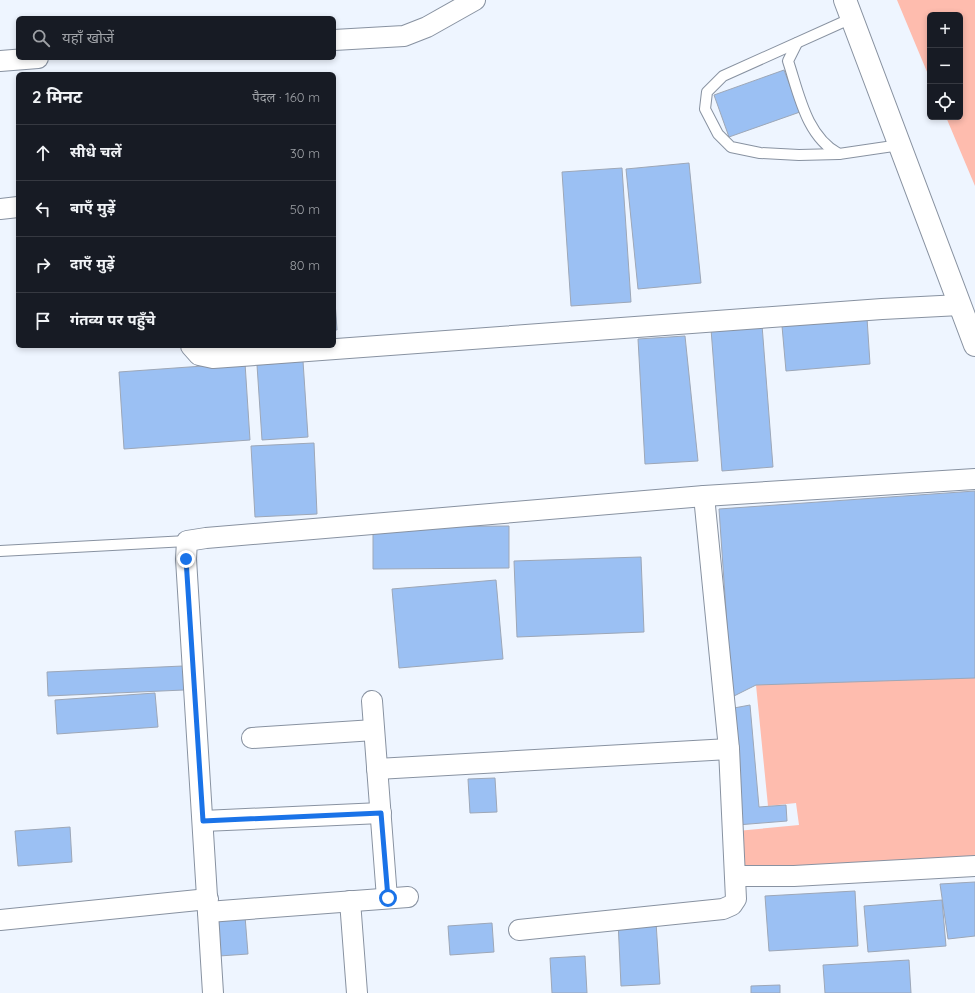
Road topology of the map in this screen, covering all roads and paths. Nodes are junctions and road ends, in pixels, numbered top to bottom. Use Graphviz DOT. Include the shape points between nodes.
graph roads {
  1 [pos="475,0"];
  2 [pos="849,9"];
  3 [pos="336,40"];
  4 [pos="797,43"];
  5 [pos="16,60"];
  6 [pos="0,61"];
  7 [pos="900,145"];
  8 [pos="839,154"];
  9 [pos="16,208"];
  10 [pos="0,209"];
  11 [pos="960,305"];
  12 [pos="975,345"];
  13 [pos="193,348"];
  14 [pos="975,479"];
  15 [pos="704,496"];
  16 [pos="187,541"];
  17 [pos="0,551"];
  18 [pos="372,701"];
  19 [pos="374,730"];
  20 [pos="252,738"];
  21 [pos="729,749"];
  22 [pos="378,769"];
  23 [pos="381,813"];
  24 [pos="203,821"];
  25 [pos="975,866"];
  26 [pos="736,876"];
  27 [pos="408,897"];
  28 [pos="388,898"];
  29 [pos="350,901"];
  30 [pos="208,906"];
  31 [pos="0,920"];
  32 [pos="519,930"];
  33 [pos="213,993"];
  34 [pos="358,993"];
  1 -- 3 [label="street" via="427,27 404,36"];
  2 -- 4 [label="lane"];
  2 -- 7 [label="street"];
  4 -- 8 [label="lane" via="788,61 805,111 814,131 828,148"];
  4 -- 8 [label="lane" via="723,76 707,92 705,109 718,134 731,147 768,154"];
  5 -- 6 [label="street"];
  7 -- 8 [label="lane"];
  7 -- 11 [label="street"];
  9 -- 10 [label="street"];
  11 -- 12 [label="street"];
  11 -- 13 [label="street" via="220,358 199,355"];
  14 -- 15 [label="street"];
  15 -- 16 [label="street"];
  15 -- 21 [label="street"];
  16 -- 17 [label="lane"];
  16 -- 24 [label="street" via="186,559"];
  18 -- 19 [label="street"];
  19 -- 20 [label="street"];
  19 -- 22 [label="street"];
  21 -- 22 [label="street"];
  21 -- 26 [label="street"];
  22 -- 23 [label="street"];
  23 -- 24 [label="street"];
  23 -- 28 [label="street"];
  24 -- 30 [label="street"];
  25 -- 26 [label="street" via="794,876"];
  26 -- 32 [label="street" via="736,899 732,905 724,909"];
  27 -- 28 [label="street"];
  28 -- 29 [label="street"];
  29 -- 30 [label="street"];
  29 -- 34 [label="street"];
  30 -- 31 [label="street"];
  30 -- 33 [label="street" via="208,941"];
}
